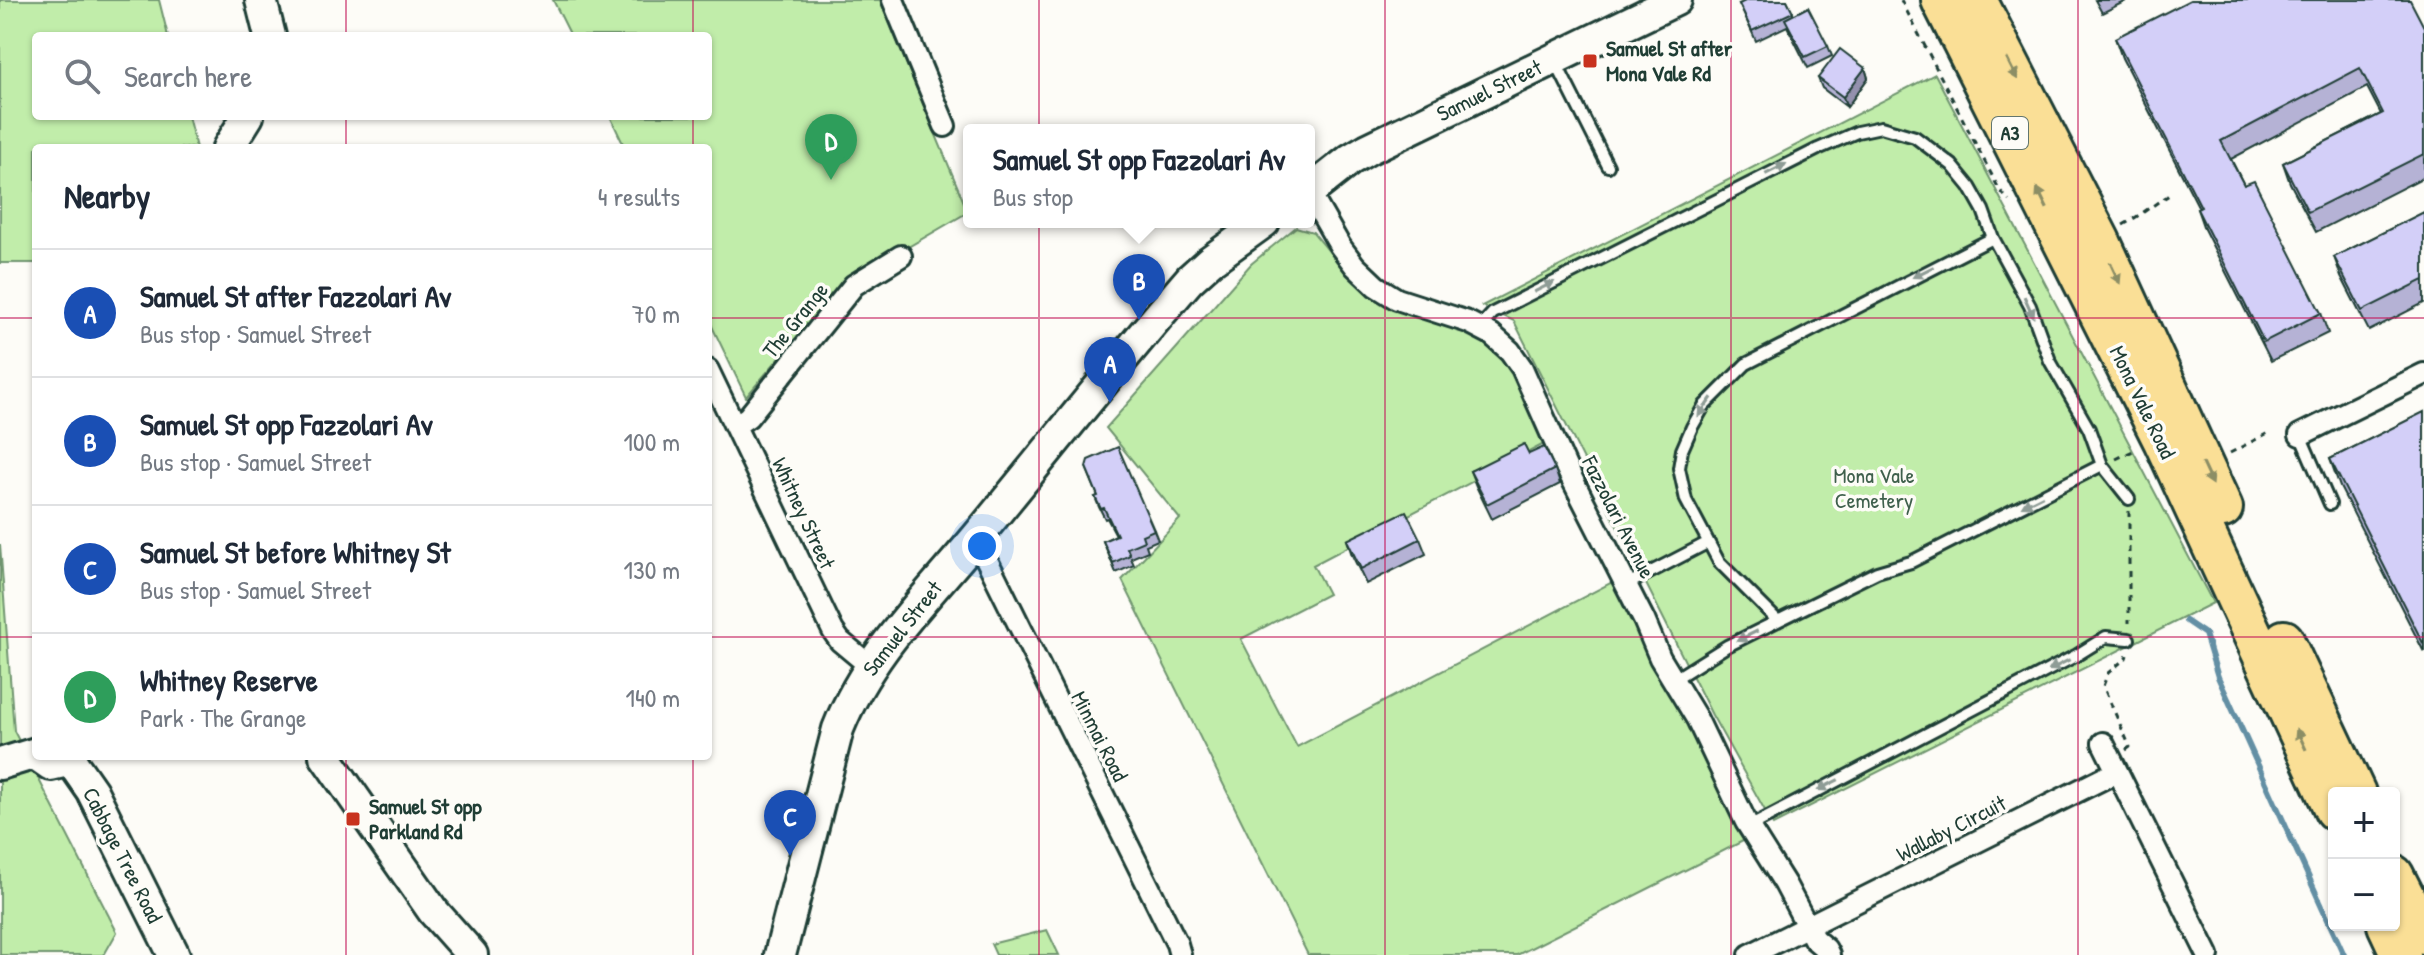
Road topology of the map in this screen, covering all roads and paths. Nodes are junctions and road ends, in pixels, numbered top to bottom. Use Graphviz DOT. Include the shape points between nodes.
graph roads {
  1 [pos="261,0"];
  2 [pos="893,0"];
  3 [pos="1676,0"];
  4 [pos="1941,0"];
  5 [pos="1977,0"];
  6 [pos="269,32"];
  7 [pos="1554,59"];
  8 [pos="246,120"];
  9 [pos="945,126"];
  10 [pos="230,144"];
  11 [pos="1608,166"];
  12 [pos="1315,187"];
  13 [pos="2173,193"];
  14 [pos="1315,202"];
  15 [pos="1256,228"];
  16 [pos="2113,230"];
  17 [pos="1993,238"];
  18 [pos="901,256"];
  19 [pos="1479,328"];
  20 [pos="2424,374"];
  21 [pos="712,378"];
  22 [pos="736,425"];
  23 [pos="2272,431"];
  24 [pos="2300,435"];
  25 [pos="2220,459"];
  26 [pos="2102,465"];
  27 [pos="2129,499"];
  28 [pos="2330,504"];
  29 [pos="976,538"];
  30 [pos="1707,543"];
  31 [pos="1626,585"];
  32 [pos="1778,621"];
  33 [pos="2129,639"];
  34 [pos="870,666"];
  35 [pos="1673,680"];
  36 [pos="2103,743"];
  37 [pos="32,755"];
  38 [pos="45,760"];
  39 [pos="66,760"];
  40 [pos="72,760"];
  41 [pos="328,760"];
  42 [pos="0,764"];
  43 [pos="2115,768"];
  44 [pos="2353,787"];
  45 [pos="2328,797"];
  46 [pos="1749,827"];
  47 [pos="2400,887"];
  48 [pos="2390,931"];
  49 [pos="2424,934"];
  50 [pos="1810,940"];
  51 [pos="174,955"];
  52 [pos="472,955"];
  53 [pos="780,955"];
  54 [pos="1180,955"];
  55 [pos="1750,955"];
  56 [pos="1829,955"];
  57 [pos="2208,955"];
  58 [pos="2401,955"];
  1 -- 6 [label="street"];
  2 -- 9 [label="street"];
  3 -- 7 [label="street, Samuel Street"];
  45 -- 4 [label="highway, Mona Vale Road / A3, one-way" via="2163,441"];
  5 -- 44 [label="highway, Mona Vale Road / A3, one-way" via="2100,240"];
  7 -- 11 [label="lane"];
  7 -- 12 [label="street, Samuel Street" via="1368,149"];
  8 -- 10 [label="street"];
  13 -- 16 [label="path"];
  14 -- 19 [label="street, Fazzolari Avenue" via="1340,246 1376,286 1397,299"];
  15 -- 29 [label="street, Samuel Street" via="1190,279"];
  19 -- 17 [label="lane, one-way" via="1493,313 1805,155 1881,127 1915,137 1952,165 1983,210"];
  17 -- 26 [label="lane, one-way"];
  17 -- 30 [label="lane, one-way" via="1769,350 1726,381 1692,427 1679,468 1686,500"];
  18 -- 22 [label="street, The Grange" via="854,285 748,417"];
  19 -- 31 [label="street, Fazzolari Avenue" via="1510,351 1522,368"];
  20 -- 24 [label="street"];
  21 -- 22 [label="street, Whitney Street"];
  22 -- 34 [label="street, Whitney Street" via="833,631"];
  23 -- 25 [label="path"];
  24 -- 28 [label="lane"];
  26 -- 27 [label="lane"];
  26 -- 32 [label="lane, one-way" via="1911,562 1877,572"];
  27 -- 33 [label="path"];
  29 -- 34 [label="street, Samuel Street"];
  29 -- 54 [label="street, Minmai Road"];
  30 -- 31 [label="lane"];
  30 -- 32 [label="lane"];
  31 -- 35 [label="street, Fazzolari Avenue"];
  32 -- 35 [label="lane, one-way"];
  33 -- 43 [label="path" via="2126,658 2108,673 2103,686 2130,747"];
  33 -- 46 [label="lane, one-way" via="2106,637"];
  34 -- 53 [label="street, Samuel Street" via="838,729"];
  35 -- 46 [label="street, Fazzolari Avenue"];
  36 -- 43 [label="street"];
  37 -- 42 [label="street"];
  38 -- 39 [label="street" via="51,765"];
  40 -- 51 [label="street, Cabbage Tree Road"];
  41 -- 52 [label="street" via="433,911"];
  43 -- 50 [label="street, Wallaby Circuit"];
  43 -- 57 [label="street"];
  46 -- 50 [label="street, Fazzolari Avenue"];
  47 -- 49 [label="highway"];
  48 -- 58 [label="highway"];
  50 -- 55 [label="street, Wallaby Circuit"];
  50 -- 56 [label="street, Fazzolari Avenue"];
}
